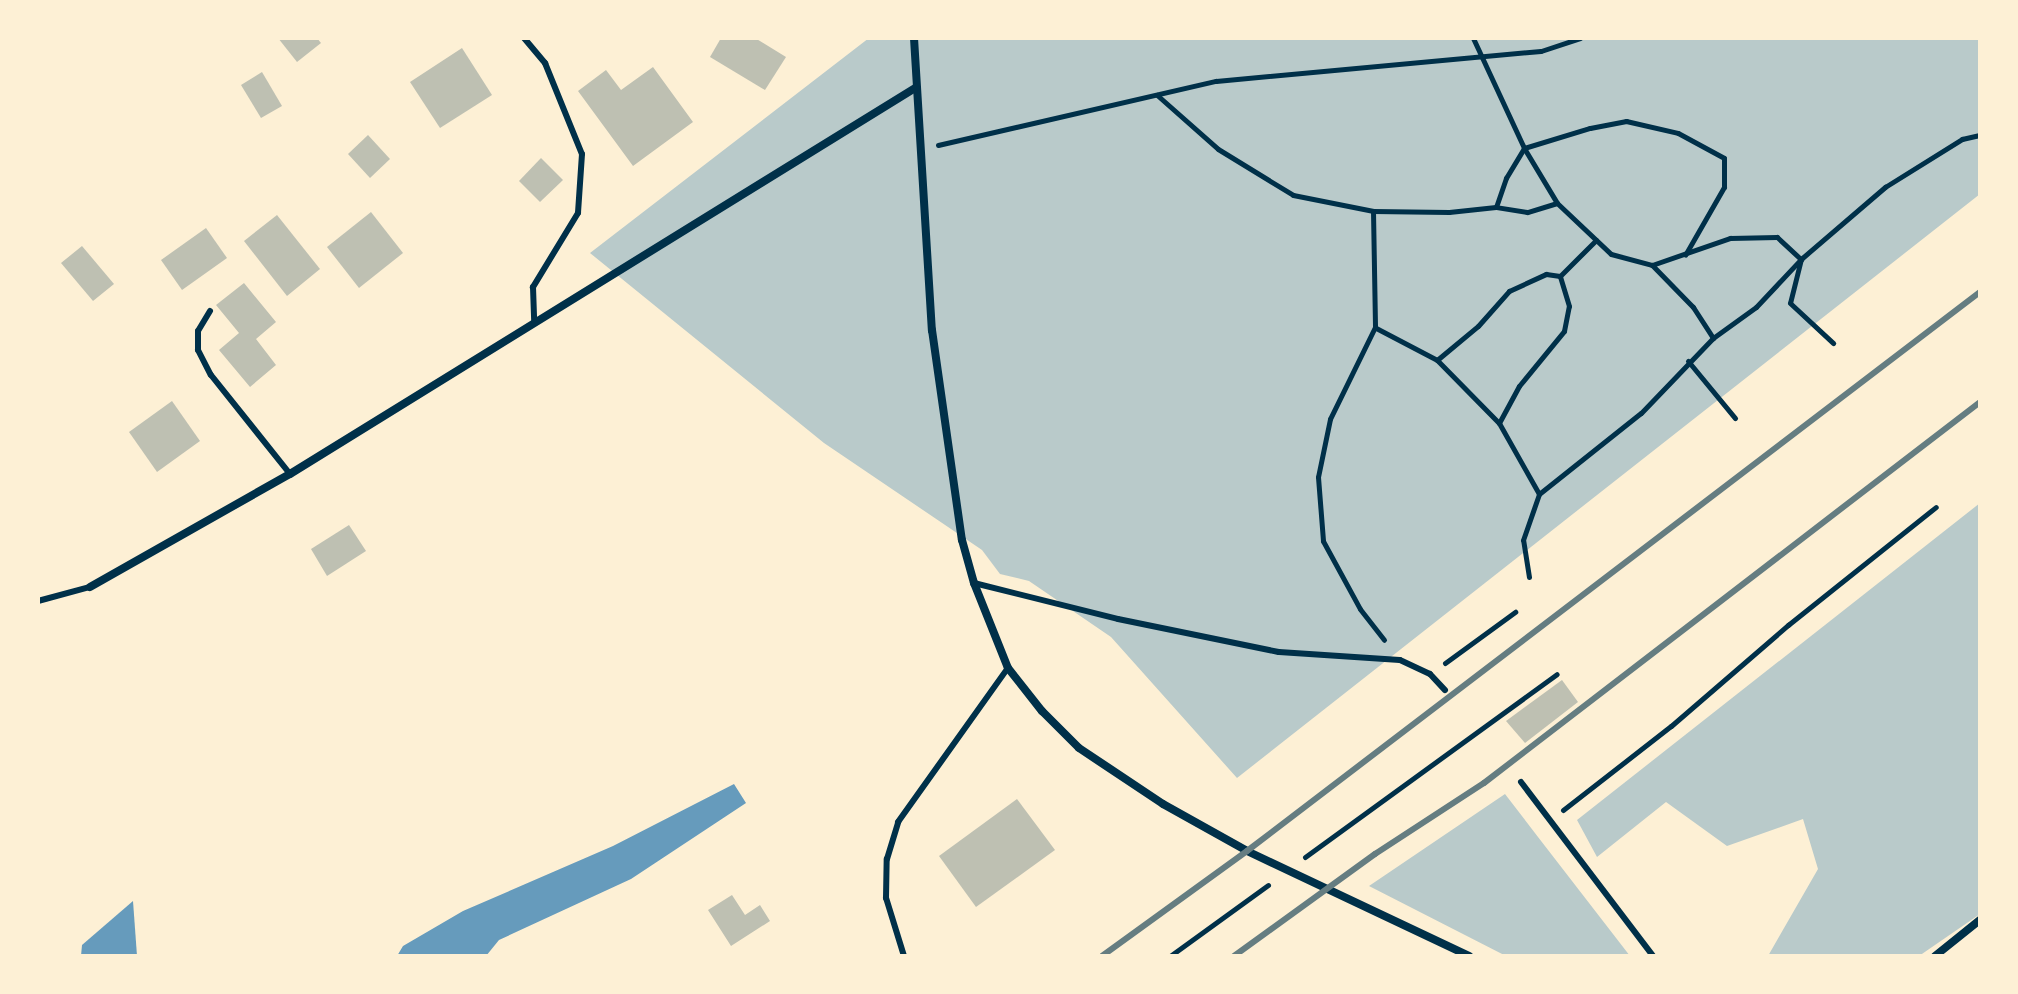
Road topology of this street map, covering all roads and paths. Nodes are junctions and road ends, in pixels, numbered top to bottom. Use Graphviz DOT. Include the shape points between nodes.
graph roads {
  1 [pos="524,38"];
  2 [pos="914,38"];
  3 [pos="1473,38"];
  4 [pos="1580,38"];
  5 [pos="1482,56"];
  6 [pos="915,88"];
  7 [pos="1157,95"];
  8 [pos="1980,135"];
  9 [pos="1524,148"];
  10 [pos="922,149"];
  11 [pos="1557,203"];
  12 [pos="1496,207"];
  13 [pos="1373,211"];
  14 [pos="1596,240"];
  15 [pos="1685,255"];
  16 [pos="1801,259"];
  17 [pos="1652,265"];
  18 [pos="1560,276"];
  19 [pos="210,311"];
  20 [pos="534,320"];
  21 [pos="1375,327"];
  22 [pos="1713,338"];
  23 [pos="1833,343"];
  24 [pos="1437,360"];
  25 [pos="1688,361"];
  26 [pos="1735,418"];
  27 [pos="1499,423"];
  28 [pos="290,474"];
  29 [pos="1539,494"];
  30 [pos="1936,507"];
  31 [pos="1529,577"];
  32 [pos="974,583"];
  33 [pos="90,587"];
  34 [pos="38,601"];
  35 [pos="1515,612"];
  36 [pos="1400,660"];
  37 [pos="1008,668"];
  38 [pos="1430,674"];
  39 [pos="1557,674"];
  40 [pos="1445,690"];
  41 [pos="1521,782"];
  42 [pos="1549,820"];
  43 [pos="1288,870"];
  44 [pos="1980,920"];
  45 [pos="904,956"];
  46 [pos="1170,956"];
  47 [pos="1469,956"];
  48 [pos="1653,956"];
  49 [pos="1935,956"];
  1 -- 20 [label="lane" via="545,63 582,154 578,213 533,287"];
  2 -- 6 [label="street"];
  3 -- 5 [label="path"];
  4 -- 5 [label="path" via="1541,51"];
  5 -- 7 [label="path" via="1216,81"];
  5 -- 9 [label="path"];
  6 -- 10 [label="street"];
  6 -- 20 [label="street"];
  7 -- 10 [label="path"];
  7 -- 13 [label="path" via="1218,149 1293,195"];
  8 -- 16 [label="path" via="1962,139 1885,187"];
  9 -- 11 [label="path"];
  9 -- 12 [label="path"];
  9 -- 15 [label="path" via="1626,121 1678,133 1724,158 1724,187"];
  10 -- 32 [label="street" via="932,330 962,540"];
  11 -- 12 [label="path" via="1527,212"];
  11 -- 14 [label="path"];
  12 -- 13 [label="path"];
  13 -- 21 [label="path"];
  14 -- 17 [label="path" via="1611,254"];
  14 -- 18 [label="path"];
  15 -- 16 [label="path" via="1730,238 1777,237"];
  15 -- 17 [label="path"];
  16 -- 22 [label="path" via="1756,307"];
  16 -- 23 [label="path" via="1790,303"];
  17 -- 22 [label="path" via="1693,307"];
  18 -- 24 [label="path" via="1546,274 1509,291"];
  18 -- 27 [label="path" via="1569,306 1564,331 1519,386"];
  19 -- 28 [label="lane" via="198,331 198,350 211,375"];
  20 -- 28 [label="street"];
  21 -- 24 [label="path"];
  21 -- 36 [label="path" via="1330,419 1318,477 1323,541 1360,609"];
  22 -- 25 [label="path"];
  24 -- 27 [label="path"];
  25 -- 26 [label="path"];
  25 -- 29 [label="path" via="1641,413"];
  27 -- 29 [label="path"];
  28 -- 33 [label="street"];
  29 -- 31 [label="path" via="1523,540"];
  30 -- 42 [label="path"];
  32 -- 36 [label="lane" via="1279,652"];
  32 -- 37 [label="street"];
  33 -- 34 [label="lane"];
  35 -- 38 [label="path"];
  36 -- 38 [label="lane"];
  37 -- 43 [label="street" via="1079,748 1163,804"];
  37 -- 45 [label="lane" via="898,822 887,859 886,898"];
  38 -- 40 [label="lane"];
  39 -- 43 [label="path"];
  41 -- 42 [label="lane"];
  42 -- 48 [label="lane"];
  43 -- 46 [label="path"];
  43 -- 47 [label="street"];
  44 -- 49 [label="street"];
}
